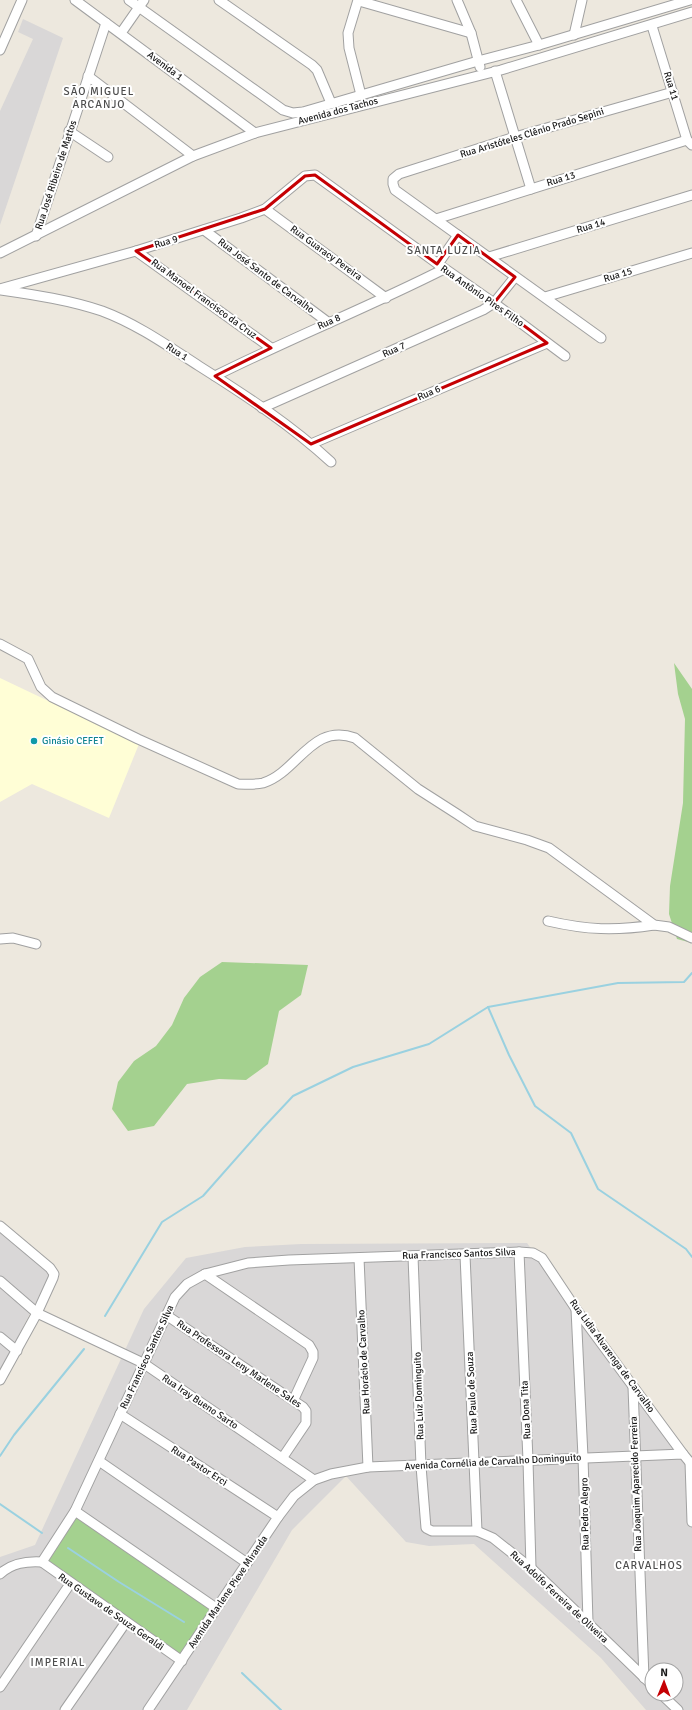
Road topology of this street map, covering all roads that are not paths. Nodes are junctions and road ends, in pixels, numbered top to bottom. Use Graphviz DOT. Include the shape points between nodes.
graph roads {
  1 [pos="22,0"];
  2 [pos="75,0"];
  3 [pos="129,0"];
  4 [pos="219,0"];
  5 [pos="457,0"];
  6 [pos="516,0"];
  7 [pos="582,0"];
  8 [pos="689,0"];
  9 [pos="358,1"];
  10 [pos="141,3"];
  11 [pos="658,4"];
  12 [pos="692,12"];
  13 [pos="663,22"];
  14 [pos="106,23"];
  15 [pos="652,26"];
  16 [pos="122,33"];
  17 [pos="471,33"];
  18 [pos="574,35"];
  19 [pos="539,46"];
  20 [pos="0,50"];
  21 [pos="478,61"];
  22 [pos="495,71"];
  23 [pos="483,73"];
  24 [pos="88,76"];
  25 [pos="673,92"];
  26 [pos="361,95"];
  27 [pos="331,103"];
  28 [pos="69,131"];
  29 [pos="254,133"];
  30 [pos="515,137"];
  31 [pos="689,143"];
  32 [pos="108,156"];
  33 [pos="193,156"];
  34 [pos="321,178"];
  35 [pos="531,189"];
  36 [pos="692,195"];
  37 [pos="265,209"];
  38 [pos="436,219"];
  39 [pos="204,230"];
  40 [pos="458,235"];
  41 [pos="36,236"];
  42 [pos="136,250"];
  43 [pos="692,252"];
  44 [pos="0,253"];
  45 [pos="489,257"];
  46 [pos="441,266"];
  47 [pos="516,277"];
  48 [pos="0,289"];
  49 [pos="386,298"];
  50 [pos="544,298"];
  51 [pos="494,303"];
  52 [pos="329,323"];
  53 [pos="601,338"];
  54 [pos="547,343"];
  55 [pos="271,348"];
  56 [pos="565,356"];
  57 [pos="215,376"];
  58 [pos="262,408"];
  59 [pos="311,444"];
  60 [pos="331,462"];
  61 [pos="0,644"];
  62 [pos="548,922"];
  63 [pos="654,925"];
  64 [pos="692,938"];
  65 [pos="0,939"];
  66 [pos="36,944"];
  67 [pos="0,1226"];
  68 [pos="519,1252"];
  69 [pos="465,1255"];
  70 [pos="413,1256"];
  71 [pos="359,1258"];
  72 [pos="542,1258"];
  73 [pos="205,1274"];
  74 [pos="0,1281"];
  75 [pos="576,1309"];
  76 [pos="37,1313"];
  77 [pos="166,1315"];
  78 [pos="0,1337"];
  79 [pos="17,1351"];
  80 [pos="143,1363"];
  81 [pos="0,1380"];
  82 [pos="633,1387"];
  83 [pos="294,1399"];
  84 [pos="120,1414"];
  85 [pos="683,1454"];
  86 [pos="583,1457"];
  87 [pos="635,1457"];
  88 [pos="283,1458"];
  89 [pos="98,1460"];
  90 [pos="528,1460"];
  91 [pos="475,1462"];
  92 [pos="691,1464"];
  93 [pos="421,1466"];
  94 [pos="368,1467"];
  95 [pos="314,1480"];
  96 [pos="75,1511"];
  97 [pos="278,1517"];
  98 [pos="692,1522"];
  99 [pos="432,1531"];
  100 [pos="477,1531"];
  101 [pos="42,1562"];
  102 [pos="247,1563"];
  103 [pos="531,1568"];
  104 [pos="0,1574"];
  105 [pos="70,1584"];
  106 [pos="216,1608"];
  107 [pos="126,1622"];
  108 [pos="588,1622"];
  109 [pos="182,1661"];
  110 [pos="644,1678"];
  111 [pos="0,1687"];
  112 [pos="670,1702"];
  113 [pos="65,1710"];
  114 [pos="148,1710"];
  115 [pos="678,1710"];
  1 -- 20 [label="street"];
  2 -- 14 [label="street, Avenida 1"];
  3 -- 10 [label="street"];
  4 -- 27 [label="street" via="312,65 317,70"];
  5 -- 17 [label="street"];
  6 -- 19 [label="street"];
  7 -- 18 [label="street"];
  8 -- 11 [label="street, Avenida dos Tachos"];
  8 -- 12 [label="street"];
  9 -- 17 [label="street"];
  9 -- 26 [label="street" via="350,22 348,48"];
  10 -- 16 [label="street"];
  10 -- 27 [label="street, Avenida dos Tachos" via="283,110 303,112"];
  11 -- 13 [label="street"];
  11 -- 18 [label="street, Avenida dos Tachos"];
  12 -- 13 [label="street, Avenida dos Tachos"];
  13 -- 15 [label="street, Avenida dos Tachos"];
  14 -- 16 [label="street, Avenida 1"];
  14 -- 24 [label="street, Rua José Ribeiro de Mattos"];
  15 -- 22 [label="street, Avenida dos Tachos"];
  15 -- 25 [label="street, Rua 11"];
  16 -- 29 [label="street, Avenida 1"];
  17 -- 21 [label="street"];
  18 -- 19 [label="street, Avenida dos Tachos"];
  19 -- 21 [label="street, Avenida dos Tachos"];
  21 -- 23 [label="street"];
  21 -- 26 [label="street, Avenida dos Tachos"];
  22 -- 23 [label="street, Avenida dos Tachos"];
  22 -- 30 [label="street"];
  23 -- 29 [label="street, Avenida dos Tachos"];
  24 -- 28 [label="street, Rua José Ribeiro de Mattos"];
  24 -- 33 [label="street"];
  25 -- 30 [label="street, Rua Aristóteles Clênio Prado Sepini"];
  25 -- 31 [label="street, Rua 11"];
  26 -- 27 [label="street, Avenida dos Tachos"];
  28 -- 32 [label="street"];
  28 -- 41 [label="street, Rua José Ribeiro de Mattos"];
  29 -- 33 [label="street, Avenida dos Tachos"];
  30 -- 35 [label="street"];
  30 -- 38 [label="street, Rua Aristóteles Clênio Prado Sepini" via="399,174 393,179 395,190"];
  31 -- 35 [label="street, Rua 13"];
  33 -- 41 [label="street, Avenida dos Tachos"];
  34 -- 37 [label="street, Rua 9" via="315,175 305,176"];
  34 -- 46 [label="street, Rua Antônio Pires Filho"];
  35 -- 38 [label="street, Rua 13"];
  36 -- 45 [label="street, Rua 14"];
  37 -- 39 [label="street, Rua 9"];
  37 -- 49 [label="street, Rua Guaracy Pereira"];
  38 -- 40 [label="street"];
  39 -- 42 [label="street, Rua 9"];
  39 -- 52 [label="street, Rua José Santo de Carvalho"];
  40 -- 45 [label="street"];
  40 -- 46 [label="street, Rua 8"];
  41 -- 44 [label="street, Avenida dos Tachos"];
  42 -- 48 [label="street, Rua 9"];
  42 -- 55 [label="street, Rua Manoel Francisco da Cruz"];
  43 -- 50 [label="street, Rua 15"];
  45 -- 47 [label="street"];
  46 -- 49 [label="street, Rua 8"];
  46 -- 51 [label="street, Rua Antônio Pires Filho"];
  47 -- 50 [label="street"];
  47 -- 51 [label="street, Rua 7"];
  48 -- 57 [label="street, Rua 1" via="75,302 104,312 154,336"];
  49 -- 52 [label="street, Rua 8"];
  50 -- 53 [label="street"];
  51 -- 54 [label="street, Rua Antônio Pires Filho"];
  51 -- 58 [label="street, Rua 7" via="471,316"];
  52 -- 55 [label="street, Rua 8"];
  54 -- 56 [label="street, Rua Antônio Pires Filho"];
  54 -- 59 [label="street, Rua 6"];
  55 -- 57 [label="street, Rua 8"];
  57 -- 58 [label="street, Rua 1"];
  58 -- 59 [label="street, Rua 1"];
  59 -- 60 [label="street, Rua 1"];
  61 -- 63 [label="street" via="28,659 41,687 52,697 238,784 252,785 264,782 278,774 313,744 331,734 345,734 355,738 418,789 476,826 548,848"];
  62 -- 63 [label="street" via="578,928 602,929"];
  63 -- 64 [label="street" via="669,928"];
  65 -- 66 [label="street" via="12,938"];
  67 -- 76 [label="street" via="54,1274"];
  68 -- 69 [label="street, Rua Francisco Santos Silva"];
  68 -- 72 [label="street, Rua Francisco Santos Silva" via="534,1253"];
  68 -- 90 [label="street, Rua Dona Tita"];
  69 -- 70 [label="street, Rua Francisco Santos Silva"];
  69 -- 91 [label="street, Rua Paulo de Souza"];
  70 -- 71 [label="street, Rua Francisco Santos Silva"];
  70 -- 93 [label="street, Rua Luiz Dominguito"];
  71 -- 73 [label="street, Rua Francisco Santos Silva" via="248,1264"];
  71 -- 94 [label="street, Rua Horácio de Carvalho"];
  72 -- 75 [label="street, Rua Lidia Alvarenga de Carvalho"];
  73 -- 77 [label="street, Rua Francisco Santos Silva" via="187,1284 175,1297"];
  73 -- 83 [label="street" via="308,1345 313,1352 313,1358"];
  74 -- 76 [label="street, Rua Iray Bueno Sarto"];
  75 -- 82 [label="street, Rua Lidia Alvarenga de Carvalho"];
  75 -- 86 [label="street, Rua Pedro Alegro"];
  76 -- 79 [label="street"];
  76 -- 80 [label="street, Rua Iray Bueno Sarto"];
  77 -- 80 [label="street, Rua Francisco Santos Silva"];
  77 -- 83 [label="street, Rua Professora Leny Marlene Sales"];
  78 -- 79 [label="street"];
  79 -- 81 [label="street"];
  80 -- 84 [label="street, Rua Francisco Santos Silva"];
  80 -- 88 [label="street, Rua Iray Bueno Sarto"];
  82 -- 85 [label="street, Rua Lidia Alvarenga de Carvalho"];
  82 -- 87 [label="street, Rua Joaquim Aparecido Ferreira"];
  83 -- 88 [label="street, Rua Professora Leny Marlene Sales" via="306,1411 306,1422"];
  84 -- 89 [label="street, Rua Francisco Santos Silva"];
  84 -- 97 [label="street, Rua Pastor Erci"];
  85 -- 87 [label="street, Avenida Cornélia de Carvalho Dominguito"];
  85 -- 92 [label="street, Rua Lidia Alvarenga de Carvalho"];
  86 -- 87 [label="street, Avenida Cornélia de Carvalho Dominguito"];
  86 -- 90 [label="street, Avenida Cornélia de Carvalho Dominguito"];
  86 -- 108 [label="street, Rua Pedro Alegro"];
  87 -- 110 [label="street, Rua Joaquim Aparecido Ferreira"];
  88 -- 95 [label="street, Rua Iray Bueno Sarto"];
  89 -- 96 [label="street, Rua Francisco Santos Silva"];
  89 -- 102 [label="street"];
  90 -- 91 [label="street, Avenida Cornélia de Carvalho Dominguito"];
  90 -- 103 [label="street, Rua Dona Tita"];
  91 -- 93 [label="street, Avenida Cornélia de Carvalho Dominguito"];
  91 -- 100 [label="street, Rua Paulo de Souza"];
  92 -- 98 [label="street"];
  93 -- 94 [label="street, Avenida Cornélia de Carvalho Dominguito"];
  93 -- 99 [label="street, Rua Luiz Dominguito" via="424,1523 426,1528"];
  94 -- 95 [label="street, Avenida Cornélia de Carvalho Dominguito"];
  95 -- 97 [label="street, Avenida Marlene Pieve Miranda" via="294,1496"];
  96 -- 101 [label="street, Rua Francisco Santos Silva"];
  96 -- 106 [label="street"];
  97 -- 102 [label="street, Avenida Marlene Pieve Miranda"];
  99 -- 100 [label="street, Rua Adolfo Ferreira de Oliveira"];
  100 -- 103 [label="street, Rua Adolfo Ferreira de Oliveira" via="493,1538"];
  101 -- 104 [label="street" via="15,1564"];
  101 -- 105 [label="street, Rua Gustavo de Souza Geraldi"];
  102 -- 106 [label="street, Avenida Marlene Pieve Miranda"];
  103 -- 108 [label="street, Rua Adolfo Ferreira de Oliveira"];
  105 -- 107 [label="street, Rua Gustavo de Souza Geraldi"];
  105 -- 111 [label="street"];
  106 -- 109 [label="street, Avenida Marlene Pieve Miranda"];
  107 -- 109 [label="street, Rua Gustavo de Souza Geraldi"];
  107 -- 113 [label="street"];
  108 -- 110 [label="street, Rua Adolfo Ferreira de Oliveira"];
  109 -- 114 [label="street, Avenida Marlene Pieve Miranda"];
  112 -- 115 [label="street"];
}
